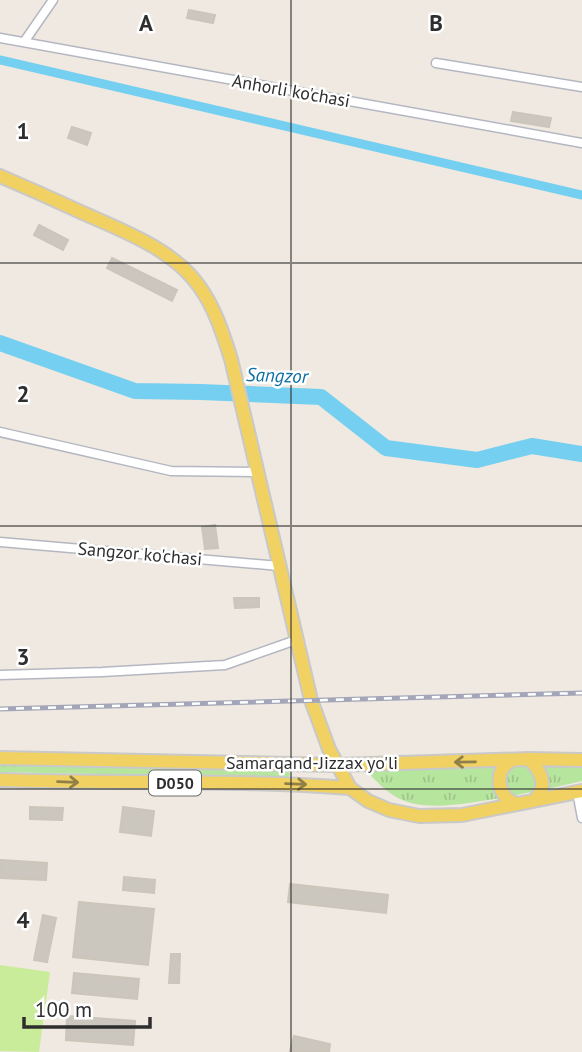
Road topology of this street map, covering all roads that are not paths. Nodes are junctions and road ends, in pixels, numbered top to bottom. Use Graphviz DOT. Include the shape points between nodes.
graph roads {
  1 [pos="53,0"];
  2 [pos="0,38"];
  3 [pos="24,42"];
  4 [pos="436,64"];
  5 [pos="582,87"];
  6 [pos="582,144"];
  7 [pos="0,176"];
  8 [pos="0,432"];
  9 [pos="257,472"];
  10 [pos="0,542"];
  11 [pos="279,566"];
  12 [pos="296,640"];
  13 [pos="0,675"];
  14 [pos="0,758"];
  15 [pos="528,759"];
  16 [pos="582,760"];
  17 [pos="511,761"];
  18 [pos="338,765"];
  19 [pos="0,780"];
  20 [pos="350,788"];
  21 [pos="580,792"];
  22 [pos="533,802"];
  23 [pos="518,804"];
  24 [pos="582,818"];
  1 -- 3 [label="street"];
  2 -- 3 [label="street, Anhorli ko'chasi"];
  3 -- 6 [label="street, Anhorli ko'chasi"];
  4 -- 5 [label="street"];
  7 -- 9 [label="main road" via="134,236 176,263 199,285 221,327 231,359"];
  8 -- 9 [label="street" via="171,471"];
  9 -- 11 [label="main road"];
  10 -- 11 [label="street, Sangzor ko'chasi"];
  11 -- 12 [label="main road"];
  12 -- 13 [label="street" via="225,665"];
  12 -- 18 [label="main road" via="311,700"];
  14 -- 18 [label="main road, Samarqand-Jizzax yo'li / D050"];
  15 -- 16 [label="main road, Samarqand-Jizzax yo'li / D050"];
  15 -- 17 [label="main road, Samarqand-Jizzax yo'li / D050"];
  15 -- 22 [label="main road" via="541,776 540,796"];
  17 -- 18 [label="main road, Samarqand-Jizzax yo'li / D050, one-way"];
  17 -- 23 [label="main road" via="502,768 500,789 507,800"];
  18 -- 20 [label="main road"];
  19 -- 20 [label="main road, D050, one-way"];
  20 -- 23 [label="main road, D050" via="379,806 419,816 476,814"];
  21 -- 22 [label="main road, D050"];
  21 -- 24 [label="street"];
  22 -- 23 [label="main road, D050"];
}
